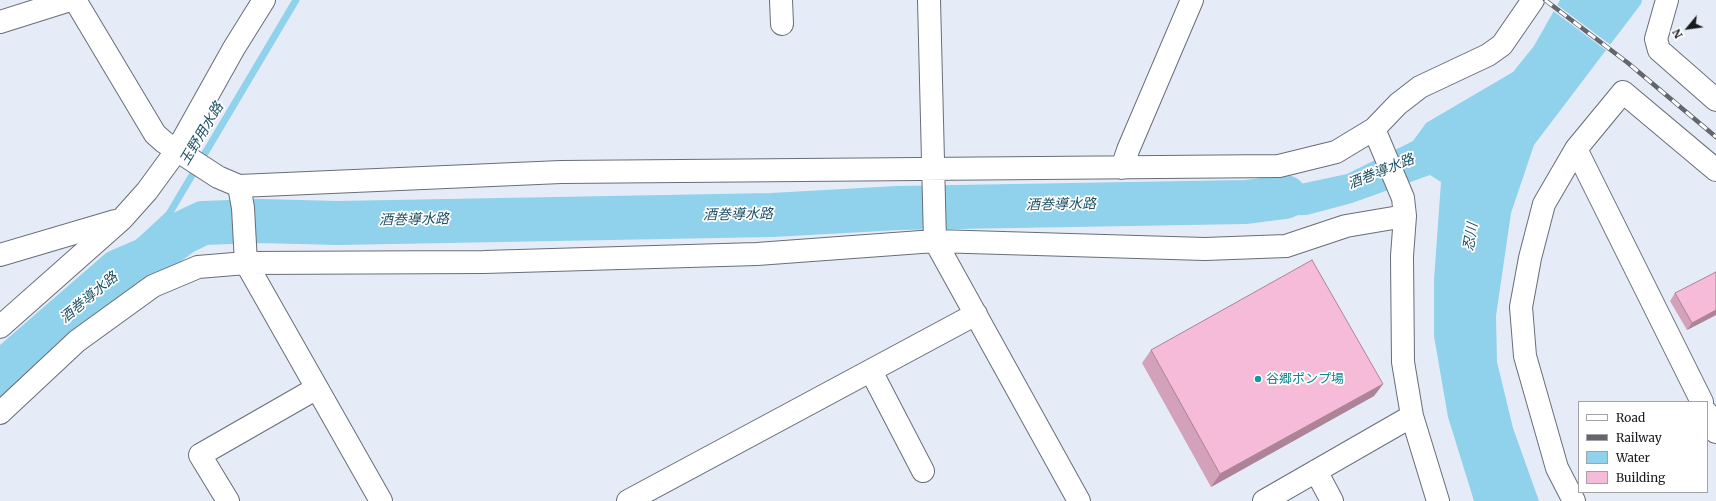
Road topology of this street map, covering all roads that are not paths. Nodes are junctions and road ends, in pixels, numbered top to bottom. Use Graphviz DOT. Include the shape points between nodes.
graph roads {
  1 [pos="70,0"];
  2 [pos="75,0"];
  3 [pos="264,0"];
  4 [pos="781,0"];
  5 [pos="929,0"];
  6 [pos="1192,0"];
  7 [pos="1533,0"];
  8 [pos="1667,0"];
  9 [pos="0,22"];
  10 [pos="782,24"];
  11 [pos="1716,100"];
  12 [pos="1374,129"];
  13 [pos="1576,149"];
  14 [pos="191,159"];
  15 [pos="1122,168"];
  16 [pos="1716,170"];
  17 [pos="934,177"];
  18 [pos="239,186"];
  19 [pos="1404,207"];
  20 [pos="122,219"];
  21 [pos="934,233"];
  22 [pos="0,255"];
  23 [pos="246,262"];
  24 [pos="976,314"];
  25 [pos="0,327"];
  26 [pos="870,371"];
  27 [pos="317,388"];
  28 [pos="1702,401"];
  29 [pos="0,413"];
  30 [pos="1708,415"];
  31 [pos="1412,416"];
  32 [pos="1716,432"];
  33 [pos="924,471"];
  34 [pos="1316,471"];
  35 [pos="373,498"];
  36 [pos="228,501"];
  37 [pos="628,501"];
  38 [pos="1079,501"];
  39 [pos="1264,501"];
  40 [pos="1332,501"];
  41 [pos="1438,501"];
  42 [pos="1574,501"];
  1 -- 9 [label="street"];
  2 -- 14 [label="street" via="155,134"];
  3 -- 14 [label="street" via="234,48"];
  4 -- 10 [label="street"];
  5 -- 17 [label="street"];
  6 -- 15 [label="street"];
  7 -- 12 [label="street" via="1502,45 1488,55 1420,87 1398,104"];
  8 -- 11 [label="street" via="1656,39 1660,50"];
  12 -- 15 [label="street" via="1336,152 1279,166"];
  12 -- 19 [label="street" via="1385,152"];
  13 -- 16 [label="street" via="1623,92"];
  13 -- 28 [label="street"];
  13 -- 42 [label="street" via="1544,204 1530,258 1522,307 1525,356 1557,468"];
  14 -- 18 [label="street" via="218,177"];
  14 -- 20 [label="street" via="148,191"];
  15 -- 17 [label="street"];
  17 -- 18 [label="street" via="561,172"];
  17 -- 21 [label="street"];
  18 -- 23 [label="street"];
  19 -- 21 [label="street" via="1286,246 1205,249"];
  19 -- 31 [label="street" via="1403,362"];
  20 -- 22 [label="street"];
  20 -- 25 [label="street"];
  21 -- 23 [label="street" via="757,254 484,262"];
  21 -- 24 [label="street"];
  23 -- 27 [label="street"];
  23 -- 29 [label="street" via="198,267 153,286 77,341"];
  24 -- 26 [label="street"];
  24 -- 38 [label="street"];
  26 -- 33 [label="street"];
  26 -- 37 [label="street"];
  27 -- 35 [label="street"];
  27 -- 36 [label="street" via="200,455"];
  30 -- 32 [label="street"];
  31 -- 34 [label="street"];
  31 -- 41 [label="street"];
  34 -- 39 [label="street"];
  34 -- 40 [label="street"];
}
